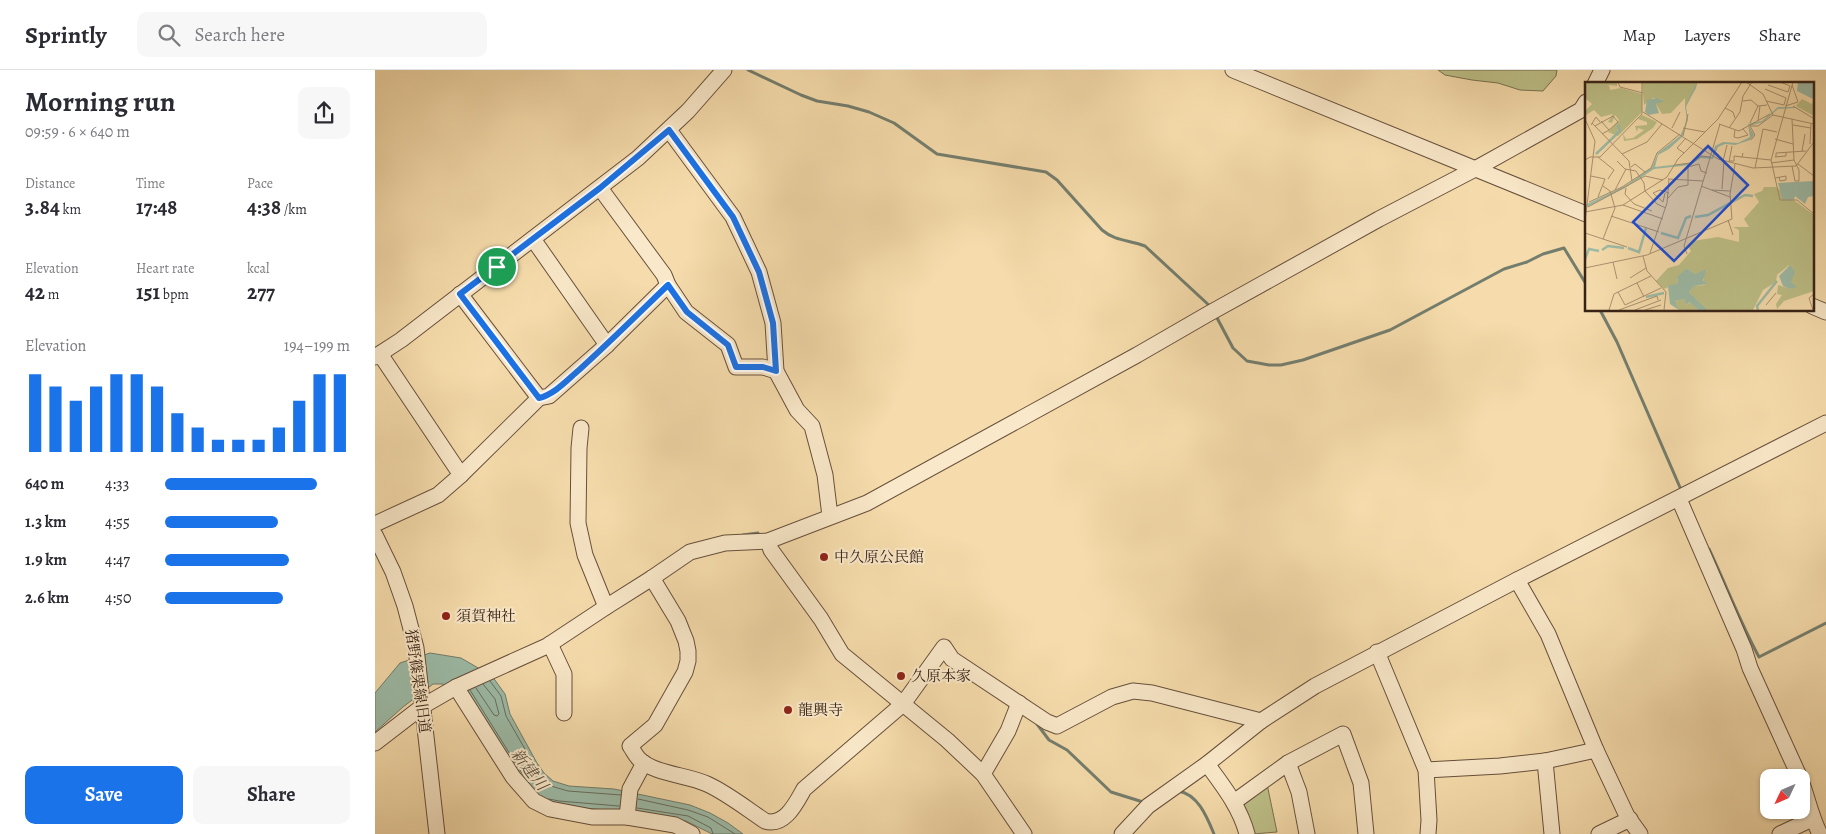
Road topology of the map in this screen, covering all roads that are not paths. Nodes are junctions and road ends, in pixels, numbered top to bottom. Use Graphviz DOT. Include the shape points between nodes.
graph roads {
  1 [pos="724,70"];
  2 [pos="1233,70"];
  3 [pos="1602,70"];
  4 [pos="1596,82"];
  5 [pos="1585,104"];
  6 [pos="669,130"];
  7 [pos="1475,169"];
  8 [pos="600,188"];
  9 [pos="1585,214"];
  10 [pos="533,239"];
  11 [pos="668,285"];
  12 [pos="460,294"];
  13 [pos="1813,306"];
  14 [pos="1826,312"];
  15 [pos="607,345"];
  16 [pos="378,355"];
  17 [pos="776,371"];
  18 [pos="539,398"];
  19 [pos="1826,423"];
  20 [pos="581,428"];
  21 [pos="461,475"];
  22 [pos="1679,499"];
  23 [pos="830,516"];
  24 [pos="375,524"];
  25 [pos="376,541"];
  26 [pos="767,541"];
  27 [pos="652,578"];
  28 [pos="1517,580"];
  29 [pos="606,606"];
  30 [pos="550,644"];
  31 [pos="1377,652"];
  32 [pos="456,687"];
  33 [pos="1019,703"];
  34 [pos="903,704"];
  35 [pos="423,706"];
  36 [pos="563,713"];
  37 [pos="1261,721"];
  38 [pos="375,743"];
  39 [pos="1596,750"];
  40 [pos="1545,761"];
  41 [pos="644,763"];
  42 [pos="1288,763"];
  43 [pos="1207,764"];
  44 [pos="1796,769"];
  45 [pos="1426,770"];
  46 [pos="983,774"];
  47 [pos="1234,802"];
  48 [pos="1810,811"];
  49 [pos="627,817"];
  50 [pos="1630,819"];
  51 [pos="1812,819"];
  52 [pos="1131,831"];
  53 [pos="437,834"];
  54 [pos="692,834"];
  55 [pos="1023,834"];
  56 [pos="1247,834"];
  57 [pos="1307,834"];
  58 [pos="1366,834"];
  59 [pos="1428,834"];
  60 [pos="1552,834"];
  61 [pos="1599,834"];
  62 [pos="1640,834"];
  63 [pos="1780,834"];
  64 [pos="1820,834"];
  1 -- 6 [label="street"];
  2 -- 7 [label="street"];
  3 -- 4 [label="street"];
  5 -- 7 [label="street" via="1581,110"];
  6 -- 8 [label="street"];
  6 -- 17 [label="street" via="733,217 759,272 773,323"];
  7 -- 9 [label="street"];
  7 -- 23 [label="street" via="895,488 867,503"];
  8 -- 10 [label="street"];
  8 -- 11 [label="street"];
  10 -- 12 [label="street"];
  10 -- 15 [label="street"];
  11 -- 15 [label="street"];
  11 -- 17 [label="street" via="687,312 728,345 736,367 763,367"];
  12 -- 16 [label="street"];
  12 -- 18 [label="street"];
  13 -- 14 [label="street"];
  15 -- 18 [label="street" via="549,396"];
  16 -- 21 [label="street"];
  17 -- 23 [label="street" via="797,410 812,426 825,475"];
  18 -- 21 [label="street"];
  19 -- 22 [label="street"];
  20 -- 29 [label="street" via="578,523 585,555"];
  21 -- 24 [label="street" via="438,495"];
  22 -- 28 [label="street"];
  22 -- 44 [label="street"];
  23 -- 26 [label="street"];
  25 -- 35 [label="street, 猪野篠栗線旧道" via="393,572 405,606 416,648"];
  26 -- 27 [label="street" via="725,543 695,550"];
  26 -- 34 [label="street" via="842,654"];
  27 -- 29 [label="street"];
  27 -- 41 [label="street" via="678,621 686,641 688,661 655,725 631,746"];
  28 -- 31 [label="street"];
  28 -- 39 [label="street" via="1548,634"];
  29 -- 30 [label="street"];
  30 -- 32 [label="street"];
  30 -- 36 [label="street" via="563,674"];
  31 -- 37 [label="street"];
  31 -- 45 [label="street"];
  32 -- 35 [label="street"];
  32 -- 49 [label="street" via="513,777 534,801 550,809 592,817"];
  33 -- 34 [label="street" via="953,659 944,647"];
  33 -- 37 [label="street" via="1057,726 1112,697 1133,691"];
  33 -- 46 [label="street" via="1008,731"];
  34 -- 41 [label="street" via="804,789 797,803 779,822 765,822 708,784 675,776"];
  34 -- 46 [label="street"];
  35 -- 38 [label="street"];
  35 -- 53 [label="street, 猪野篠栗線旧道"];
  37 -- 43 [label="street"];
  39 -- 40 [label="street"];
  39 -- 50 [label="street"];
  40 -- 45 [label="street"];
  40 -- 60 [label="street"];
  41 -- 49 [label="street" via="630,789"];
  42 -- 47 [label="street"];
  42 -- 57 [label="street" via="1299,792"];
  42 -- 58 [label="street" via="1343,734 1361,783"];
  43 -- 47 [label="street"];
  43 -- 52 [label="street" via="1148,806"];
  45 -- 59 [label="street"];
  46 -- 55 [label="street"];
  47 -- 56 [label="street"];
  48 -- 51 [label="street"];
  49 -- 54 [label="street" via="675,825"];
  50 -- 61 [label="street"];
  50 -- 62 [label="street"];
  51 -- 63 [label="street"];
  51 -- 64 [label="street"];
}
